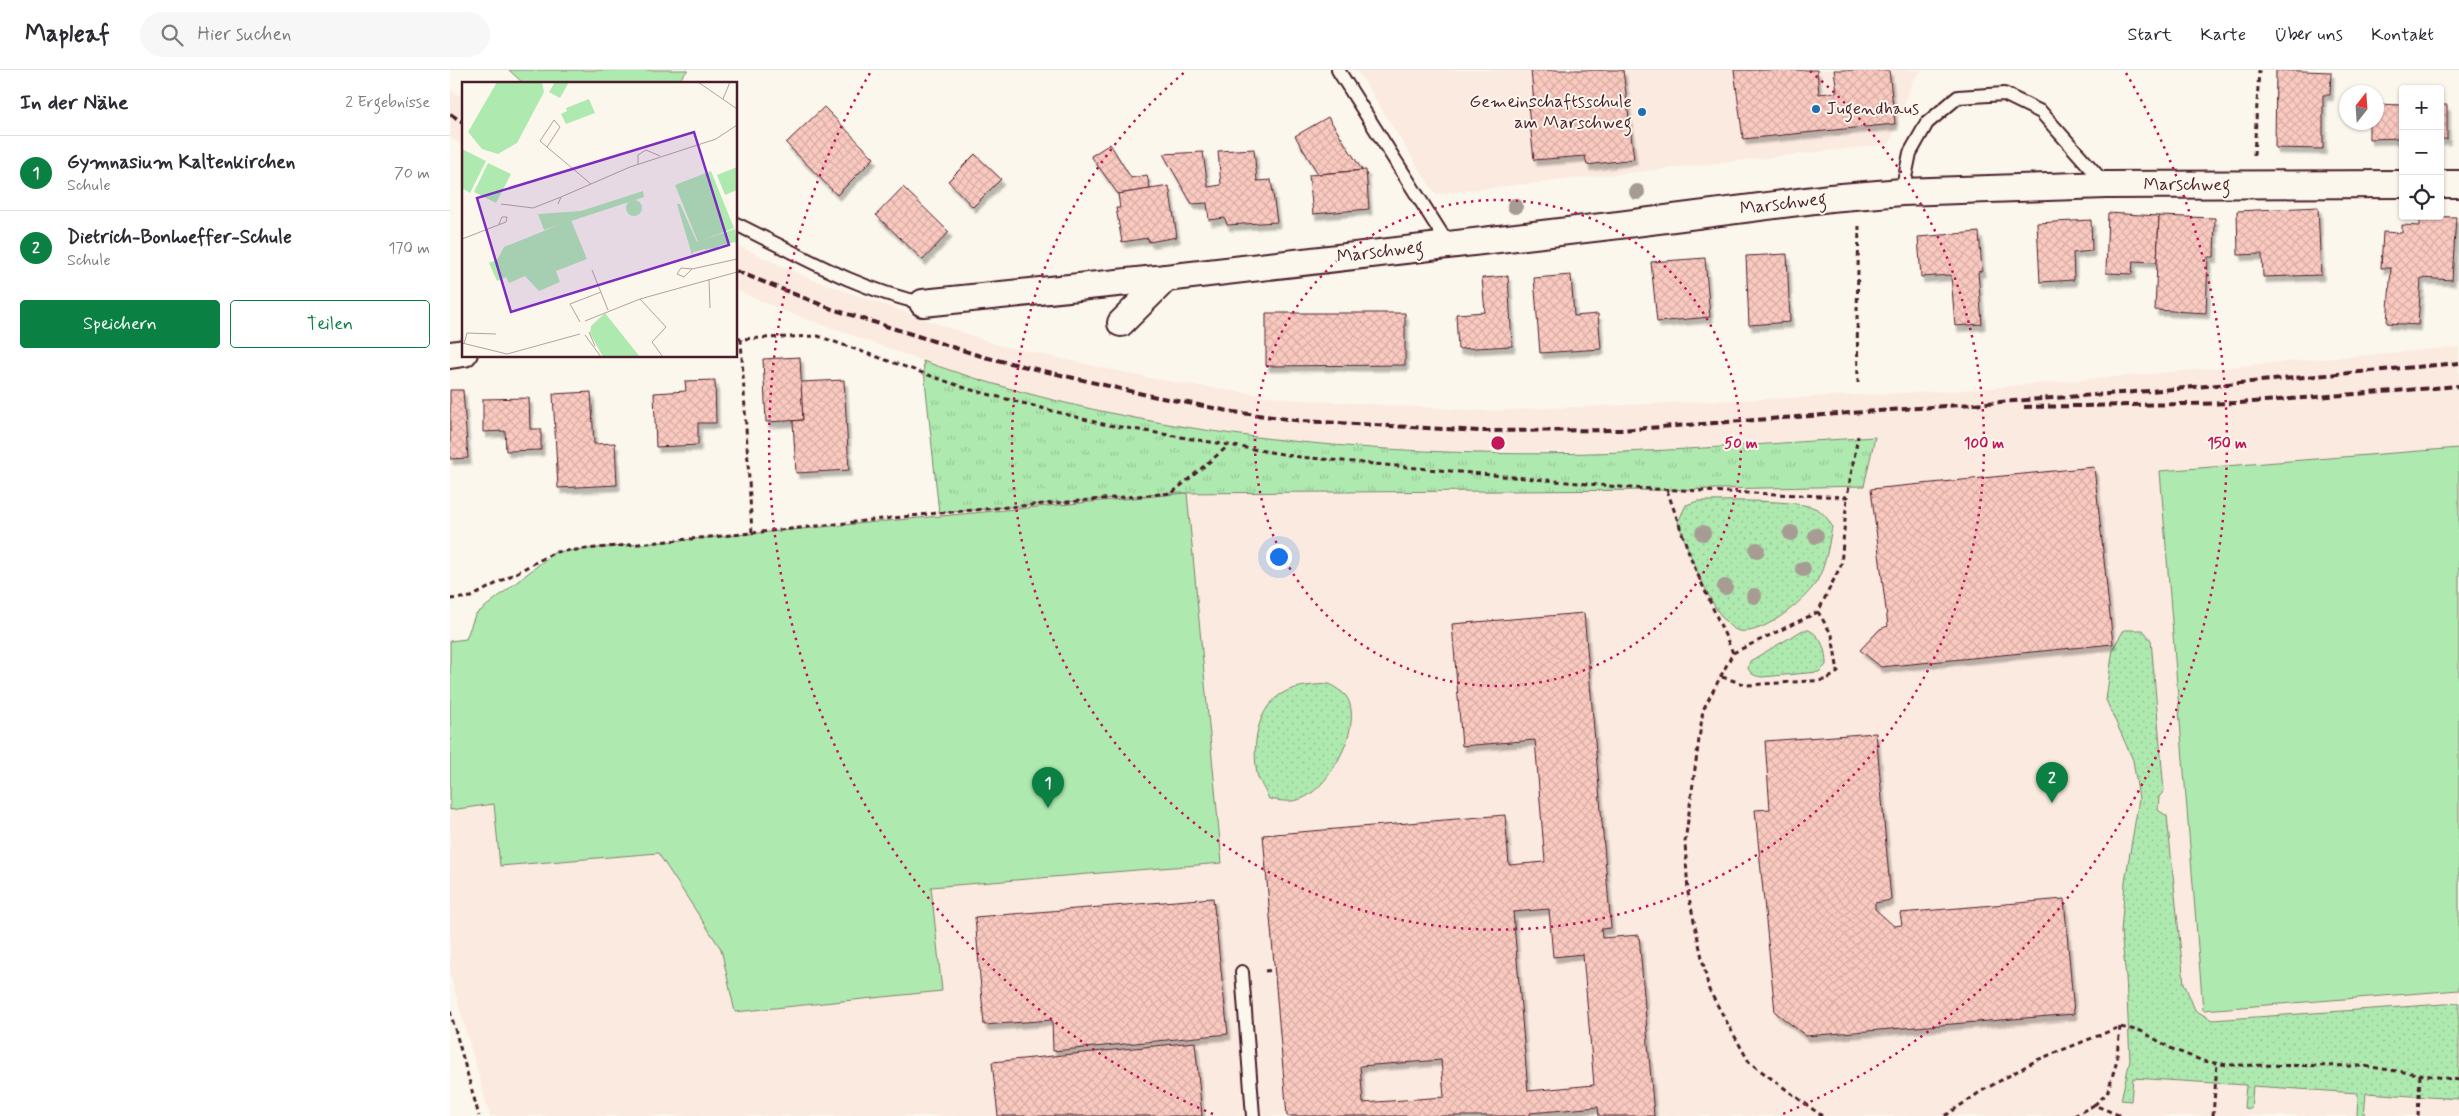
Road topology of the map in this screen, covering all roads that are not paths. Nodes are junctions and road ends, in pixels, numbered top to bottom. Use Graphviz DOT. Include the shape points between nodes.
graph roads {
  1 [pos="1338,70"];
  2 [pos="2399,184"];
  3 [pos="2444,184"];
  4 [pos="2459,184"];
  5 [pos="2106,185"];
  6 [pos="1902,192"];
  7 [pos="738,225"];
  8 [pos="1448,244"];
  9 [pos="1166,278"];
  10 [pos="923,303"];
  11 [pos="1121,323"];
  12 [pos="1242,972"];
  13 [pos="1253,1116"];
  1 -- 8 [label="lane"];
  2 -- 5 [label="street, Marschweg"];
  3 -- 4 [label="street"];
  5 -- 6 [label="street, Marschweg"];
  5 -- 6 [label="lane" via="2041,112 2004,94 1958,97 1927,123 1910,153"];
  6 -- 8 [label="street, Marschweg"];
  7 -- 10 [label="lane" via="850,279"];
  8 -- 9 [label="street, Marschweg"];
  9 -- 10 [label="street, Marschweg"];
  9 -- 11 [label="street"];
  12 -- 13 [label="lane"];
}
